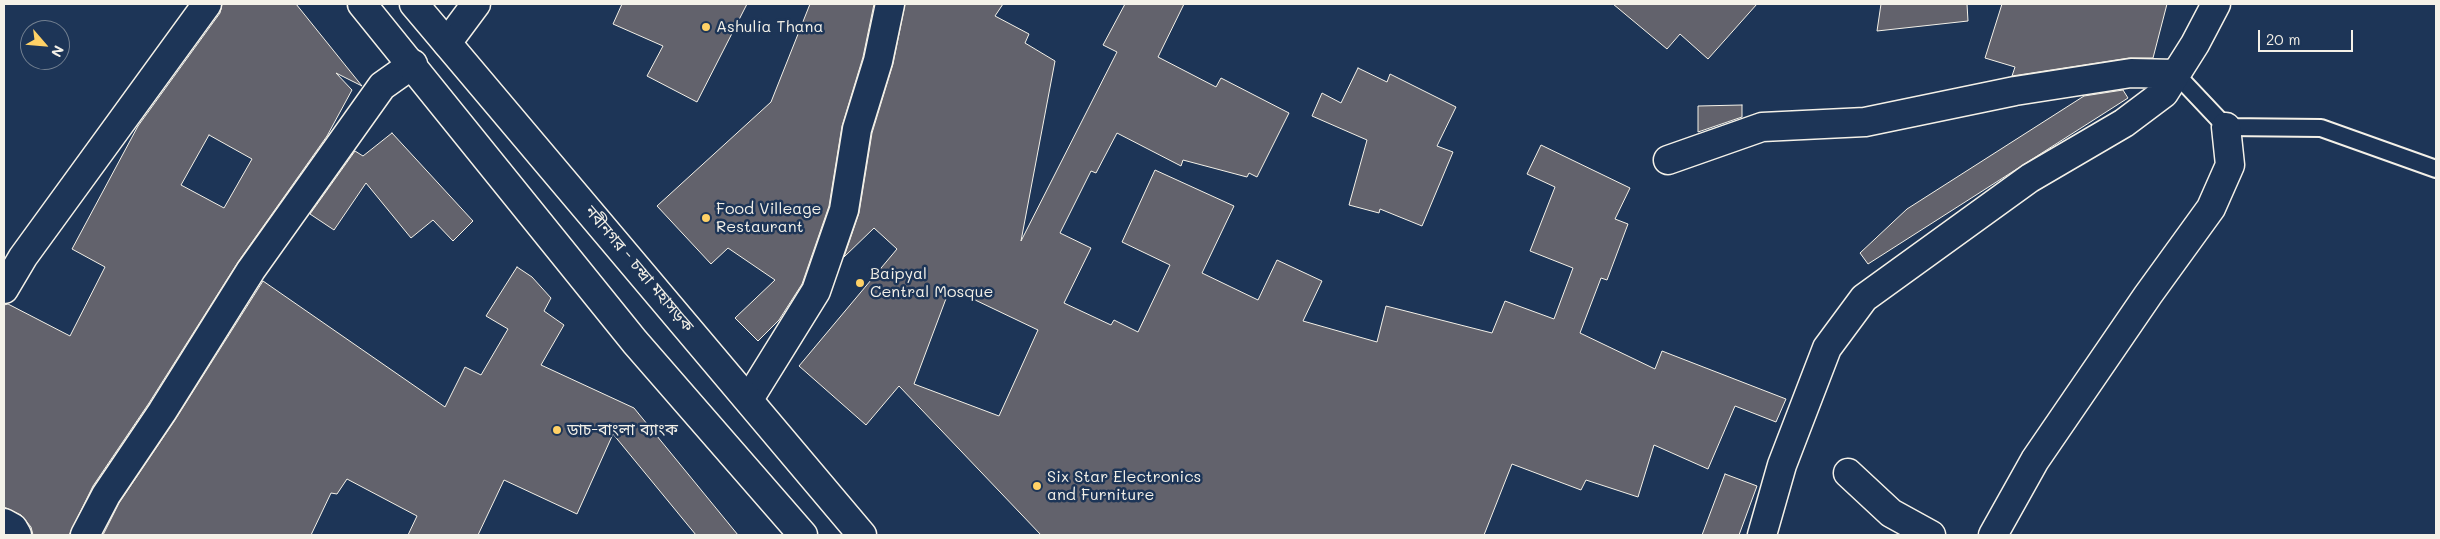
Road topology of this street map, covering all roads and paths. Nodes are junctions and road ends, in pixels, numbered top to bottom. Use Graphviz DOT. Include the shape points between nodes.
graph roads {
  1 [pos="207,4"];
  2 [pos="362,4"];
  3 [pos="414,4"];
  4 [pos="476,4"];
  5 [pos="890,4"];
  6 [pos="2216,4"];
  7 [pos="447,43"];
  8 [pos="413,64"];
  9 [pos="2176,74"];
  10 [pos="2226,127"];
  11 [pos="1668,160"];
  12 [pos="2436,169"];
  13 [pos="4,289"];
  14 [pos="749,399"];
  15 [pos="1848,474"];
  16 [pos="4,523"];
  17 [pos="17,535"];
  18 [pos="85,535"];
  19 [pos="803,535"];
  20 [pos="862,535"];
  21 [pos="1762,535"];
  22 [pos="1931,535"];
  23 [pos="1993,535"];
  1 -- 13 [label="main road" via="23,257"];
  2 -- 8 [label="main road"];
  3 -- 7 [label="main road, নবীনগর - চন্দ্রা মহাসড়ক"];
  4 -- 7 [label="main road"];
  5 -- 14 [label="main road" via="878,61 857,129 844,210 816,291"];
  6 -- 9 [label="main road"];
  7 -- 14 [label="main road, নবীনগর - চন্দ্রা মহাসড়ক"];
  8 -- 18 [label="main road" via="382,86 251,270 106,494"];
  8 -- 19 [label="main road" via="635,342"];
  9 -- 10 [label="lane"];
  9 -- 11 [label="main road" via="2131,73 2044,86 1865,122 1762,127"];
  9 -- 21 [label="main road" via="2164,93 2124,123 2030,178 1864,298 1827,348 1782,465"];
  10 -- 12 [label="lane" via="2321,128"];
  10 -- 23 [label="main road" via="2230,165 2211,208 2035,460"];
  14 -- 20 [label="main road, নবীনগর - চন্দ্রা মহাসড়ক"];
  15 -- 22 [label="main road" via="1891,513"];
  16 -- 17 [label="main road"];
}
